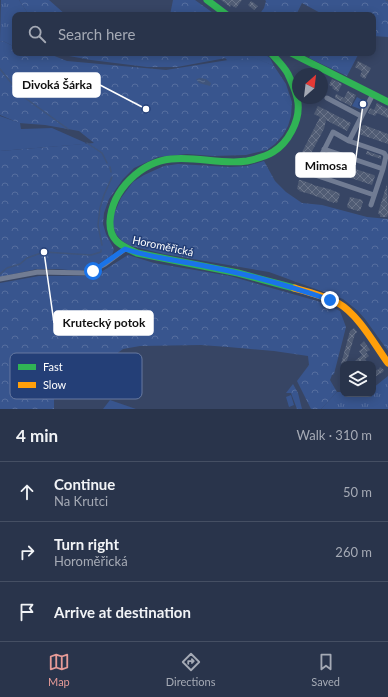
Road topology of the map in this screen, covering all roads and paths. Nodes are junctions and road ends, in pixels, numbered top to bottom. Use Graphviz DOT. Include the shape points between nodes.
graph roads {
  1 [pos="207,0"];
  2 [pos="222,12"];
  3 [pos="273,56"];
  4 [pos="297,56"];
  5 [pos="373,94"];
  6 [pos="328,99"];
  7 [pos="388,102"];
  8 [pos="361,116"];
  9 [pos="349,141"];
  10 [pos="324,149"];
  11 [pos="383,169"];
  12 [pos="374,195"];
  13 [pos="371,205"];
  14 [pos="125,249"];
  15 [pos="0,279"];
  16 [pos="388,363"];
  1 -- 2 [label="main road"];
  3 -- 14 [label="main road, Horoměřická" via="287,73 298,104 292,130 284,142 269,154 246,161 170,159 137,173 124,185 110,212 109,223 112,232 117,242"];
  4 -- 5 [label="main road"];
  5 -- 7 [label="main road"];
  5 -- 8 [label="street"];
  6 -- 8 [label="street"];
  8 -- 9 [label="street"];
  9 -- 10 [label="street" via="333,132"];
  9 -- 11 [label="street" via="384,153 386,156"];
  10 -- 11 [label="street"];
  10 -- 12 [label="street" via="312,174"];
  11 -- 12 [label="street"];
  12 -- 13 [label="street"];
  14 -- 15 [label="street" via="88,273 38,272"];
  14 -- 16 [label="main road, Horoměřická" via="271,281 330,300 350,313"];
}
